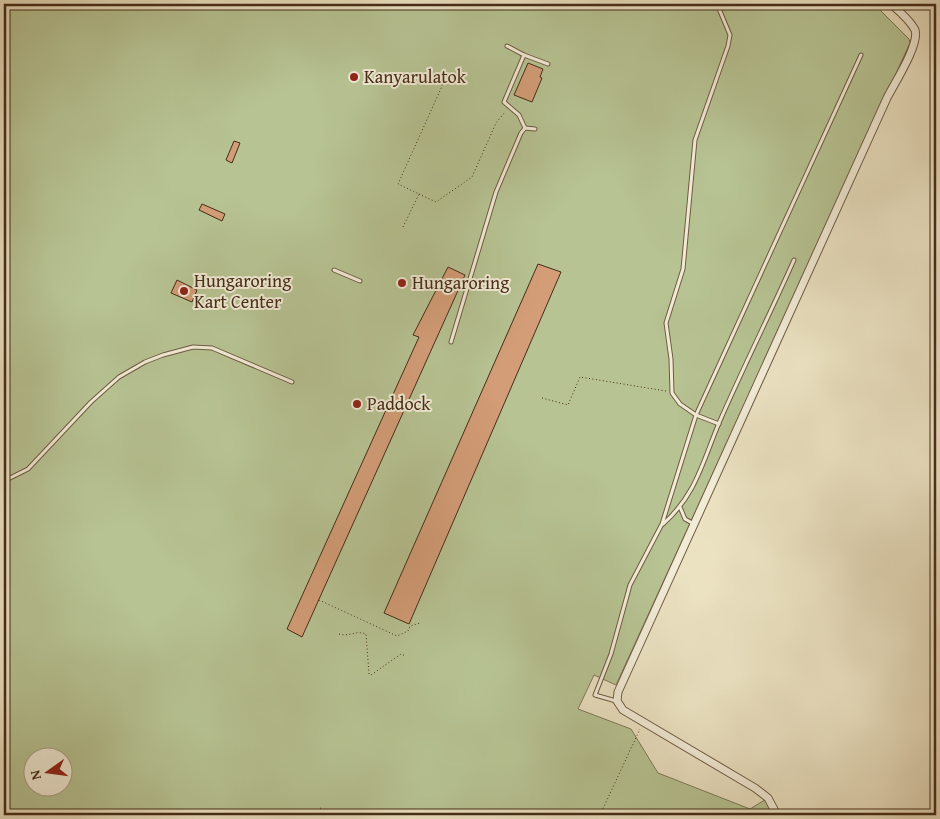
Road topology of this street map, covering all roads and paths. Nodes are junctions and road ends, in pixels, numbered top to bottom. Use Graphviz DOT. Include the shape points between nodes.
graph roads {
  1 [pos="716,4"];
  2 [pos="891,4"];
  3 [pos="507,46"];
  4 [pos="861,55"];
  5 [pos="524,56"];
  6 [pos="548,64"];
  7 [pos="436,82"];
  8 [pos="508,111"];
  9 [pos="525,128"];
  10 [pos="535,129"];
  11 [pos="418,194"];
  12 [pos="403,227"];
  13 [pos="794,260"];
  14 [pos="334,270"];
  15 [pos="360,281"];
  16 [pos="451,342"];
  17 [pos="292,382"];
  18 [pos="672,393"];
  19 [pos="542,398"];
  20 [pos="696,416"];
  21 [pos="719,424"];
  22 [pos="4,481"];
  23 [pos="680,507"];
  24 [pos="662,524"];
  25 [pos="694,524"];
  26 [pos="319,600"];
  27 [pos="420,623"];
  28 [pos="339,634"];
  29 [pos="406,656"];
  30 [pos="618,701"];
  31 [pos="643,722"];
  32 [pos="320,808"];
  33 [pos="936,811"];
  34 [pos="336,815"];
  35 [pos="600,815"];
  36 [pos="778,815"];
  37 [pos="935,815"];
  1 -- 18 [label="lane" via="730,35 695,140 684,269 666,323"];
  2 -- 25 [label="street" via="911,23 916,32 915,43"];
  3 -- 5 [label="lane"];
  4 -- 20 [label="lane"];
  5 -- 6 [label="lane"];
  5 -- 9 [label="lane" via="504,102 519,115"];
  7 -- 11 [label="path" via="442,84 398,184"];
  8 -- 11 [label="path" via="502,113 496,123 472,177 436,202"];
  9 -- 10 [label="lane"];
  9 -- 16 [label="lane" via="496,192"];
  11 -- 12 [label="path"];
  13 -- 21 [label="lane"];
  14 -- 15 [label="lane"];
  17 -- 22 [label="lane" via="220,350 203,346 154,358 119,377 28,469"];
  18 -- 19 [label="path" via="580,377 568,405"];
  18 -- 20 [label="lane"];
  20 -- 21 [label="lane"];
  20 -- 24 [label="lane"];
  21 -- 23 [label="lane" via="692,492"];
  23 -- 24 [label="lane"];
  23 -- 25 [label="lane" via="685,519"];
  24 -- 30 [label="lane" via="630,585 611,654 595,695"];
  25 -- 30 [label="street" via="618,692"];
  26 -- 27 [label="path" via="397,636"];
  28 -- 29 [label="path" via="347,637 360,632 366,634 371,675 400,654"];
  30 -- 31 [label="street" via="623,710"];
  31 -- 35 [label="path"];
  31 -- 36 [label="street" via="755,788 768,798"];
  32 -- 34 [label="path"];
  33 -- 37 [label="path"];
}
